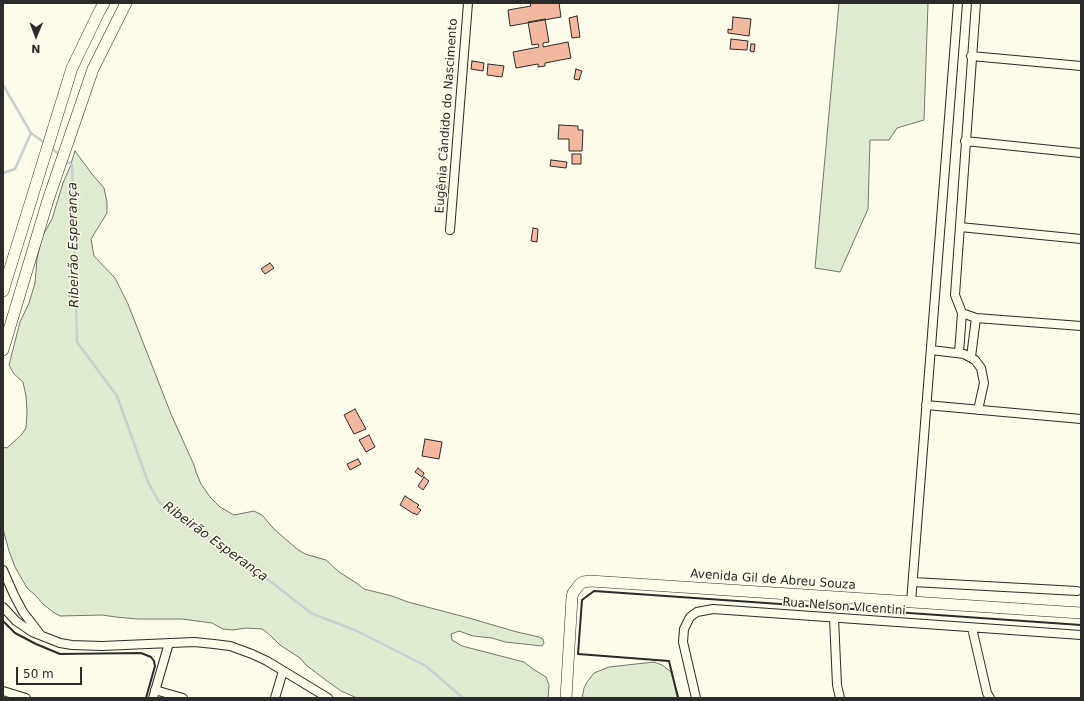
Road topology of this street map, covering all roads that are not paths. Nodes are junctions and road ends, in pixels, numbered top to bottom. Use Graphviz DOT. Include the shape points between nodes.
graph roads {
  1 [pos="104,3"];
  2 [pos="126,3"];
  3 [pos="468,3"];
  4 [pos="958,3"];
  5 [pos="976,3"];
  6 [pos="971,56"];
  7 [pos="1081,66"];
  8 [pos="965,141"];
  9 [pos="1081,153"];
  10 [pos="960,227"];
  11 [pos="450,230"];
  12 [pos="1081,239"];
  13 [pos="3,291"];
  14 [pos="962,313"];
  15 [pos="976,318"];
  16 [pos="1081,326"];
  17 [pos="3,350"];
  18 [pos="930,350"];
  19 [pos="959,353"];
  20 [pos="971,358"];
  21 [pos="926,405"];
  22 [pos="978,410"];
  23 [pos="1081,419"];
  24 [pos="3,570"];
  25 [pos="913,582"];
  26 [pos="1077,591"];
  27 [pos="911,602"];
  28 [pos="3,607"];
  29 [pos="1081,613"];
  30 [pos="834,618"];
  31 [pos="972,628"];
  32 [pos="1081,635"];
  33 [pos="42,636"];
  34 [pos="169,643"];
  35 [pos="283,671"];
  36 [pos="155,690"];
  37 [pos="3,691"];
  38 [pos="26,698"];
  39 [pos="153,698"];
  40 [pos="183,698"];
  41 [pos="275,698"];
  42 [pos="328,698"];
  43 [pos="566,698"];
  44 [pos="696,698"];
  45 [pos="840,698"];
  46 [pos="990,698"];
  1 -- 13 [label="main road" via="72,68"];
  2 -- 17 [label="main road" via="93,69 67,142"];
  3 -- 11 [label="street, Eugênia Cândido do Nascimento"];
  4 -- 18 [label="street"];
  5 -- 6 [label="street"];
  6 -- 7 [label="street"];
  6 -- 8 [label="street"];
  8 -- 9 [label="street"];
  8 -- 10 [label="street"];
  10 -- 12 [label="street"];
  10 -- 14 [label="street" via="955,295"];
  14 -- 15 [label="street"];
  14 -- 19 [label="street"];
  15 -- 16 [label="street"];
  15 -- 20 [label="street"];
  18 -- 19 [label="street"];
  18 -- 21 [label="street"];
  19 -- 20 [label="street"];
  20 -- 22 [label="street" via="981,368 984,383"];
  21 -- 22 [label="street"];
  21 -- 25 [label="street"];
  22 -- 23 [label="street"];
  24 -- 33 [label="street" via="23,612"];
  25 -- 26 [label="street"];
  25 -- 27 [label="street"];
  27 -- 29 [label="main road, Avenida Gil de Abreu Souza"];
  27 -- 43 [label="main road, Avenida Gil de Abreu Souza" via="583,582 575,589 572,597"];
  28 -- 33 [label="street" via="25,628"];
  30 -- 31 [label="street, Rua Nelson VIcentini"];
  30 -- 44 [label="street, Rua Nelson VIcentini" via="714,609 697,612 690,617 684,628 684,642"];
  30 -- 45 [label="street" via="837,685"];
  31 -- 32 [label="street, Rua Nelson VIcentini"];
  31 -- 46 [label="street"];
  33 -- 34 [label="street" via="72,645"];
  34 -- 35 [label="street" via="194,642 230,646 252,654"];
  34 -- 36 [label="street"];
  35 -- 41 [label="street"];
  35 -- 42 [label="street"];
  36 -- 39 [label="street"];
  36 -- 40 [label="street"];
  37 -- 38 [label="street"];
}
